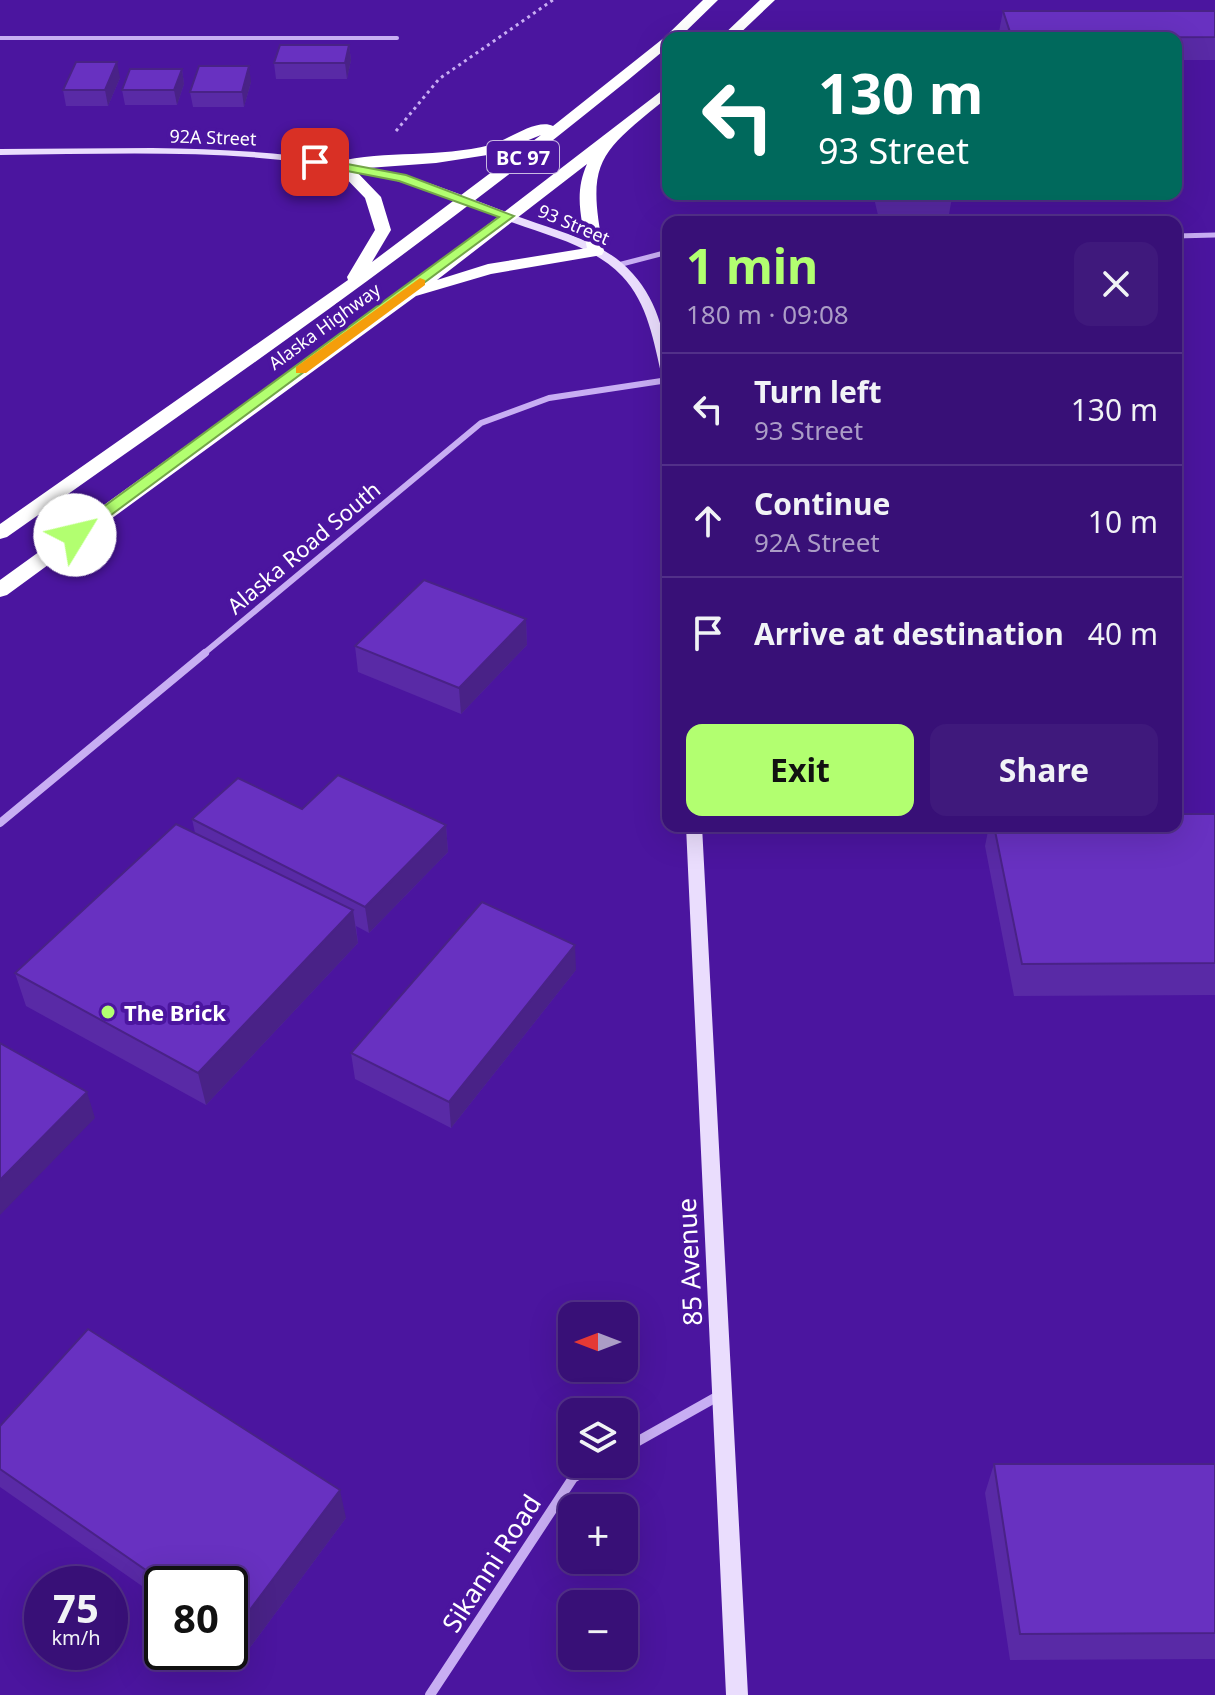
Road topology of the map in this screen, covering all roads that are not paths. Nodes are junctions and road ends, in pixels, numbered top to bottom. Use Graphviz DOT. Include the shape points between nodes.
graph roads {
  1 [pos="711,0"];
  2 [pos="768,0"];
  3 [pos="677,32"];
  4 [pos="733,32"];
  5 [pos="0,38"];
  6 [pos="397,38"];
  7 [pos="662,45"];
  8 [pos="662,95"];
  9 [pos="578,116"];
  10 [pos="604,144"];
  11 [pos="0,152"];
  12 [pos="342,165"];
  13 [pos="467,199"];
  14 [pos="508,216"];
  15 [pos="1215,235"];
  16 [pos="1182,236"];
  17 [pos="596,251"];
  18 [pos="662,254"];
  19 [pos="618,265"];
  20 [pos="349,287"];
  21 [pos="398,298"];
  22 [pos="662,355"];
  23 [pos="662,379"];
  24 [pos="0,533"];
  25 [pos="0,590"];
  26 [pos="0,823"];
  27 [pos="694,832"];
  28 [pos="724,1392"];
  29 [pos="638,1441"];
  30 [pos="573,1478"];
  31 [pos="430,1695"];
  32 [pos="737,1695"];
  1 -- 3 [label="highway, Alaska Highway / BC 97"];
  2 -- 4 [label="highway"];
  5 -- 6 [label="lane"];
  7 -- 9 [label="highway, Alaska Highway / BC 97"];
  8 -- 10 [label="highway, Alaska Highway / BC 97"];
  9 -- 12 [label="highway" via="494,149"];
  9 -- 13 [label="highway, Alaska Highway / BC 97"];
  10 -- 14 [label="highway, Alaska Highway / BC 97"];
  10 -- 17 [label="highway" via="587,182"];
  11 -- 12 [label="street, 92A Street" via="198,152"];
  12 -- 13 [label="street, 92A Street"];
  12 -- 20 [label="highway" via="373,197 383,230"];
  13 -- 14 [label="street, 93 Street"];
  13 -- 20 [label="highway, Alaska Highway / BC 97"];
  14 -- 17 [label="street, 93 Street"];
  14 -- 21 [label="highway, Alaska Highway / BC 97"];
  15 -- 16 [label="street"];
  17 -- 19 [label="street, 93 Street"];
  17 -- 21 [label="highway" via="488,269"];
  18 -- 19 [label="street, 93 Street"];
  19 -- 22 [label="street" via="649,305"];
  20 -- 24 [label="highway, Alaska Highway / BC 97"];
  21 -- 25 [label="highway, Alaska Highway / BC 97"];
  23 -- 26 [label="street, Alaska Road South" via="538,400 481,423"];
  27 -- 28 [label="street, 85 Avenue"];
  28 -- 29 [label="street"];
  28 -- 32 [label="street, 85 Avenue"];
  30 -- 31 [label="street, Sikanni Road"];
}
